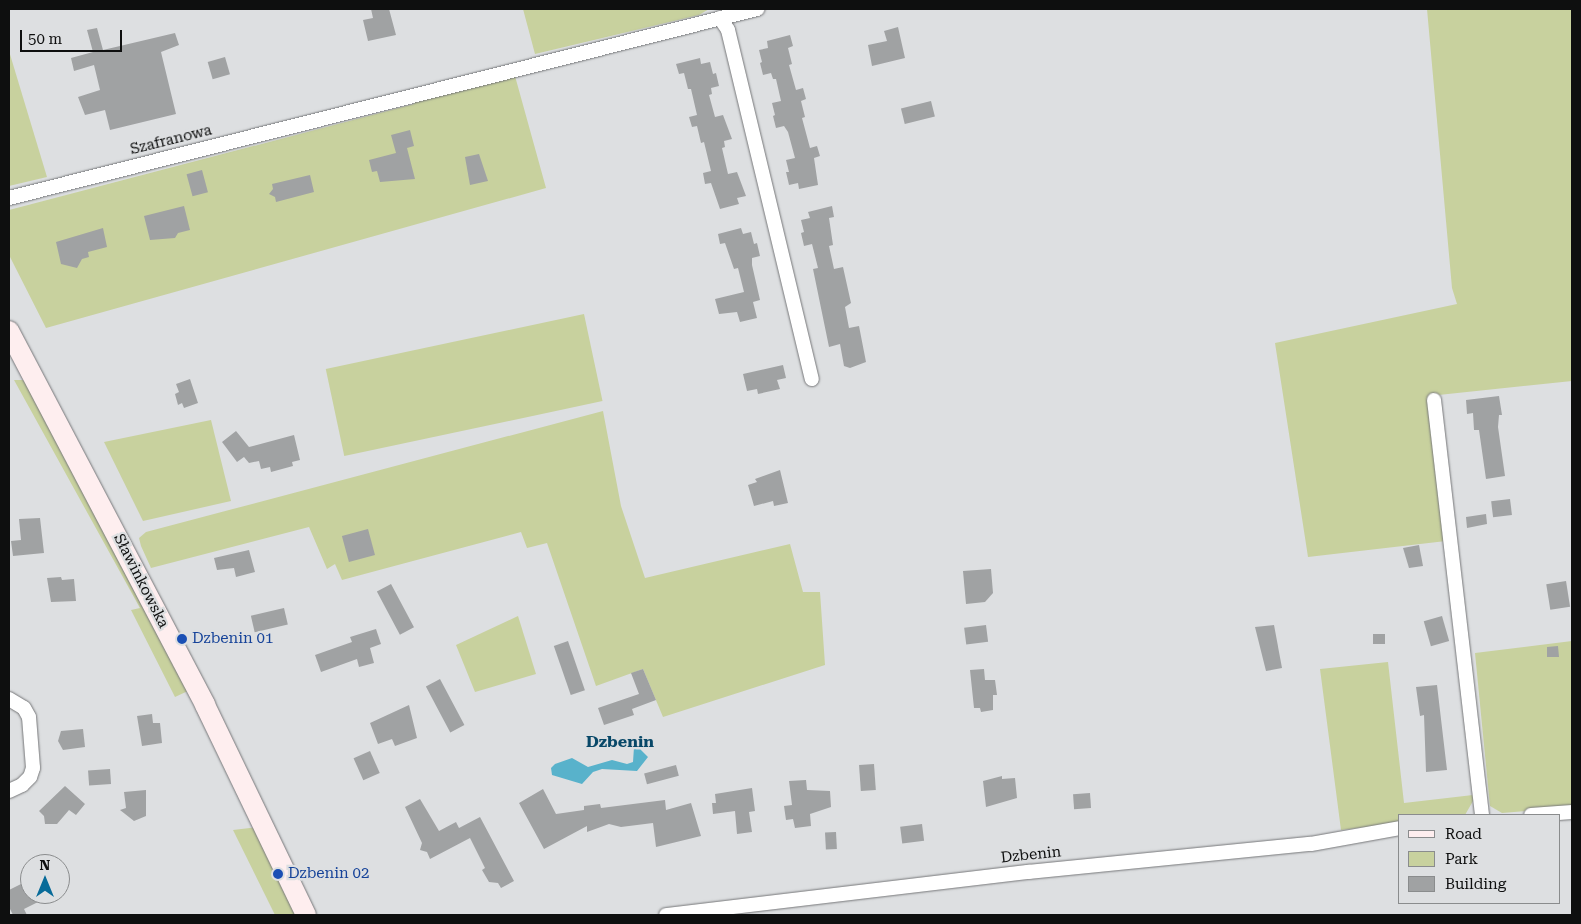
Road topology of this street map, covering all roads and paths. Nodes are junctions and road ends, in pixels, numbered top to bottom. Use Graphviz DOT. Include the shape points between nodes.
graph roads {
  1 [pos="757,9"];
  2 [pos="720,18"];
  3 [pos="9,198"];
  4 [pos="9,331"];
  5 [pos="812,379"];
  6 [pos="1434,400"];
  7 [pos="9,699"];
  8 [pos="9,791"];
  9 [pos="1572,812"];
  10 [pos="1482,814"];
  11 [pos="1545,814"];
  12 [pos="1398,828"];
  13 [pos="306,915"];
  14 [pos="666,915"];
  1 -- 2 [label="street, Szafranowa"];
  2 -- 3 [label="street, Szafranowa"];
  2 -- 5 [label="street" via="728,30"];
  4 -- 13 [label="street, Sławinkowska" via="206,705"];
  6 -- 10 [label="street"];
  7 -- 8 [label="street" via="24,708 29,717 33,768 22,785"];
  9 -- 11 [label="street"];
  12 -- 14 [label="street, Dzbenin" via="1311,844 1028,872"];
}
